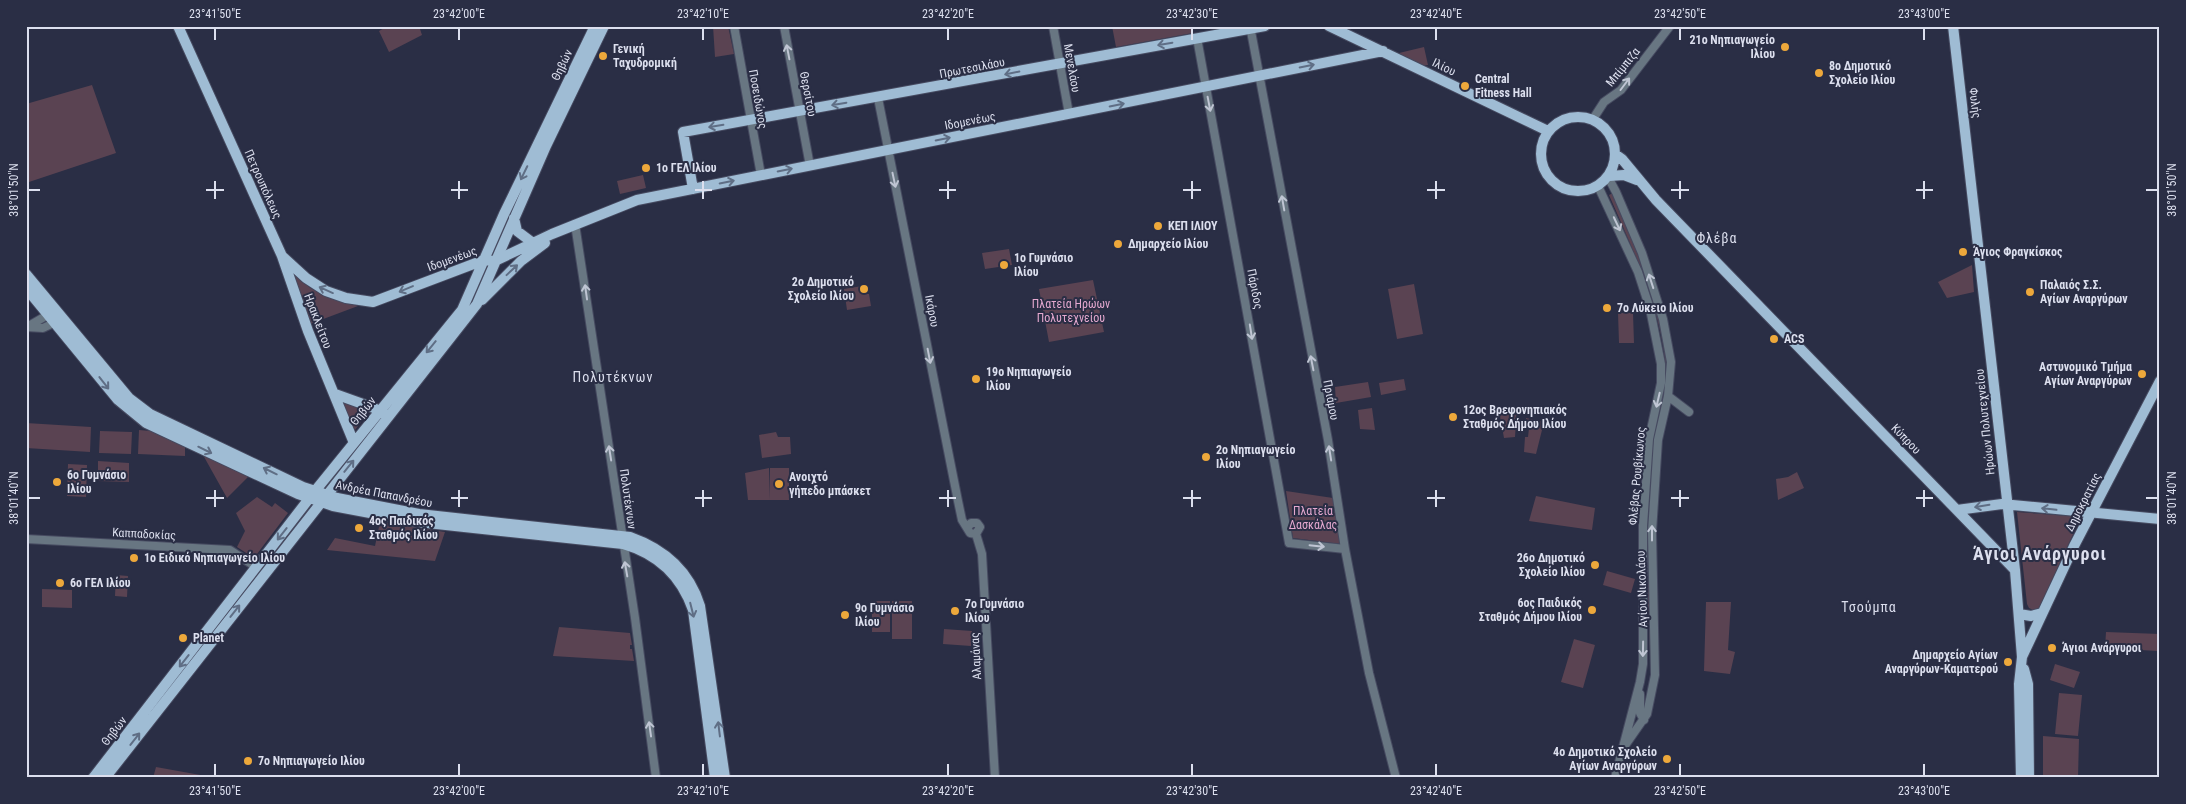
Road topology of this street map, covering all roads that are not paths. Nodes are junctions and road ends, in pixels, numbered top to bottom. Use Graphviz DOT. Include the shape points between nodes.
graph roads {
  1 [pos="178,26"];
  2 [pos="595,26"];
  3 [pos="604,26"];
  4 [pos="734,26"];
  5 [pos="784,26"];
  6 [pos="1053,26"];
  7 [pos="1265,26"];
  8 [pos="1329,26"];
  9 [pos="1670,26"];
  10 [pos="1953,26"];
  11 [pos="1250,28"];
  12 [pos="1197,38"];
  13 [pos="1383,51"];
  14 [pos="1060,64"];
  15 [pos="1259,76"];
  16 [pos="1206,87"];
  17 [pos="878,98"];
  18 [pos="800,112"];
  19 [pos="1069,114"];
  20 [pos="1593,119"];
  21 [pos="750,120"];
  22 [pos="1548,131"];
  23 [pos="888,150"];
  24 [pos="1615,154"];
  25 [pos="810,166"];
  26 [pos="761,175"];
  27 [pos="1608,177"];
  28 [pos="1640,182"];
  29 [pos="1971,184"];
  30 [pos="1598,186"];
  31 [pos="693,189"];
  32 [pos="514,218"];
  33 [pos="571,226"];
  34 [pos="533,243"];
  35 [pos="282,256"];
  36 [pos="490,260"];
  37 [pos="26,274"];
  38 [pos="26,288"];
  39 [pos="373,302"];
  40 [pos="477,304"];
  41 [pos="54,317"];
  42 [pos="27,327"];
  43 [pos="2160,381"];
  44 [pos="335,394"];
  45 [pos="1668,396"];
  46 [pos="380,411"];
  47 [pos="1689,412"];
  48 [pos="389,418"];
  49 [pos="354,443"];
  50 [pos="312,495"];
  51 [pos="323,499"];
  52 [pos="2007,505"];
  53 [pos="1957,510"];
  54 [pos="2091,513"];
  55 [pos="2160,519"];
  56 [pos="976,534"];
  57 [pos="2010,537"];
  58 [pos="26,539"];
  59 [pos="622,540"];
  60 [pos="1993,548"];
  61 [pos="1345,549"];
  62 [pos="256,568"];
  63 [pos="2015,570"];
  64 [pos="2042,613"];
  65 [pos="2019,614"];
  66 [pos="2022,660"];
  67 [pos="1640,682"];
  68 [pos="1644,720"];
  69 [pos="1623,749"];
  70 [pos="93,778"];
  71 [pos="105,778"];
  72 [pos="656,778"];
  73 [pos="716,778"];
  74 [pos="725,778"];
  75 [pos="994,778"];
  76 [pos="1396,778"];
  77 [pos="1615,778"];
  78 [pos="2021,778"];
  79 [pos="2029,778"];
  1 -- 35 [label="main road, Πετρουπόλεως"];
  2 -- 36 [label="main road, Θηβών, one-way" via="508,206"];
  3 -- 32 [label="main road, Θηβών"];
  4 -- 21 [label="street, Ποσειδώνος"];
  18 -- 5 [label="street, Θερσίτου, one-way"];
  6 -- 14 [label="street, Μενελάου"];
  7 -- 11 [label="main road, Πρωτεσιλάου"];
  8 -- 13 [label="main road, Ιλίου"];
  20 -- 9 [label="street, Μπίμπιζα, one-way" via="1604,102 1622,90"];
  10 -- 29 [label="main road, Φυλής"];
  11 -- 12 [label="main road, Πρωτεσιλάου"];
  11 -- 15 [label="street, Πριάμου"];
  12 -- 14 [label="main road, Πρωτεσιλάου, one-way"];
  12 -- 16 [label="street, Πάριδος"];
  15 -- 13 [label="main road, Ιδομενέως, one-way"];
  13 -- 22 [label="main road, Ιλίου"];
  14 -- 17 [label="main road, Πρωτεσιλάου, one-way"];
  14 -- 19 [label="street, Μενελάου"];
  15 -- 16 [label="main road, Ιδομενέως"];
  61 -- 15 [label="street, Πριάμου, one-way"];
  19 -- 16 [label="main road, Ιδομενέως, one-way"];
  16 -- 61 [label="street, Πάριδος, one-way" via="1289,543"];
  17 -- 18 [label="main road, Πρωτεσιλάου, one-way"];
  17 -- 23 [label="street, Ικάρου"];
  18 -- 21 [label="main road, Πρωτεσιλάου"];
  18 -- 25 [label="street, Θερσίτου"];
  23 -- 19 [label="main road, Ιδομενέως, one-way"];
  20 -- 22 [label="main road" via="1570,118"];
  20 -- 24 [label="main road" via="1608,133"];
  21 -- 26 [label="street, Ποσειδώνος"];
  21 -- 31 [label="main road, Πρωτεσιλάου, one-way" via="682,132"];
  22 -- 30 [label="main road" via="1542,143 1541,160 1552,182 1573,192"];
  23 -- 25 [label="main road, Ιδομενέως"];
  23 -- 56 [label="street, Ικάρου, one-way" via="962,520 970,533"];
  24 -- 27 [label="main road"];
  24 -- 28 [label="main road"];
  26 -- 25 [label="main road, Ιδομενέως, one-way"];
  31 -- 26 [label="main road, Ιδομενέως, one-way"];
  27 -- 28 [label="main road" via="1626,175"];
  27 -- 30 [label="main road"];
  45 -- 27 [label="street, Αγίου Νικολάου, one-way" via="1671,362 1659,306 1642,253"];
  28 -- 53 [label="main road, Κύπρου"];
  29 -- 52 [label="main road, Ηρώων Πολυτεχνείου"];
  30 -- 67 [label="street, Φλέβας Ρουβίκωνος, one-way" via="1638,272 1650,309 1661,364 1661,383 1650,439 1643,526 1644,653"];
  31 -- 33 [label="main road, Ιδομενέως" via="637,200"];
  32 -- 34 [label="main road" via="517,231"];
  32 -- 36 [label="main road, Θηβών"];
  33 -- 34 [label="main road, Ιδομενέως"];
  40 -- 33 [label="main road, Ιδομενέως, one-way" via="521,261"];
  59 -- 33 [label="street, Πολυτέκνων, one-way"];
  34 -- 36 [label="main road, Ιδομενέως"];
  39 -- 35 [label="main road, Πετρουπόλεως, one-way" via="326,291"];
  35 -- 44 [label="main road, Ηρακλείτου" via="308,331"];
  36 -- 39 [label="main road, Ιδομενέως, one-way"];
  36 -- 40 [label="main road, Θηβών"];
  36 -- 46 [label="main road, Θηβών, one-way" via="462,310"];
  37 -- 41 [label="main road, Ανδρέα Παπανδρέου"];
  38 -- 41 [label="main road, Ανδρέα Παπανδρέου"];
  40 -- 48 [label="main road, Θηβών"];
  41 -- 42 [label="street"];
  41 -- 50 [label="main road, Ανδρέα Παπανδρέου" via="129,398 150,414"];
  43 -- 54 [label="main road, Δημοκρατίας"];
  44 -- 46 [label="main road"];
  44 -- 49 [label="main road, Ηρακλείτου"];
  45 -- 47 [label="street"];
  68 -- 45 [label="street, Αγίου Νικολάου, one-way" via="1656,675 1652,532 1658,440"];
  46 -- 48 [label="main road"];
  46 -- 49 [label="main road, Θηβών"];
  51 -- 48 [label="main road, Θηβών, one-way"];
  49 -- 50 [label="main road, Θηβών"];
  50 -- 51 [label="main road, Ανδρέα Παπανδρέου"];
  50 -- 62 [label="main road, Θηβών, one-way"];
  51 -- 59 [label="main road, Ανδρέα Παπανδρέου"];
  71 -- 51 [label="main road, Θηβών, one-way"];
  52 -- 53 [label="main road, one-way"];
  54 -- 52 [label="main road, one-way"];
  52 -- 57 [label="main road, Ηρώων Πολυτεχνείου"];
  53 -- 60 [label="main road, Κύπρου"];
  54 -- 55 [label="main road"];
  54 -- 64 [label="main road, Δημοκρατίας"];
  56 -- 75 [label="street, Αλαμάνας" via="983,562"];
  57 -- 60 [label="main road" via="2005,544"];
  57 -- 63 [label="main road, Ηρώων Πολυτεχνείου"];
  58 -- 62 [label="street, Καππαδοκίας" via="230,550"];
  72 -- 59 [label="street, Πολυτέκνων, one-way"];
  59 -- 73 [label="main road, Ανδρέα Παπανδρέου, one-way" via="660,561 678,579 688,597 695,624"];
  74 -- 59 [label="main road, Ανδρέα Παπανδρέου, one-way" via="698,597 689,579 664,553 647,543"];
  60 -- 63 [label="main road, Κύπρου"];
  61 -- 76 [label="street, Πριάμου" via="1371,683"];
  62 -- 70 [label="main road, Θηβών, one-way"];
  63 -- 65 [label="main road, Ηρώων Πολυτεχνείου"];
  64 -- 65 [label="main road" via="2031,616"];
  64 -- 66 [label="main road, Δημοκρατίας"];
  65 -- 66 [label="main road, Ηρώων Πολυτεχνείου"];
  66 -- 78 [label="main road, Δημοκρατίας" via="2019,684"];
  66 -- 79 [label="main road" via="2028,684"];
  67 -- 68 [label="street" via="1640,712"];
  67 -- 69 [label="street, Φλέβας Ρουβίκωνος"];
  68 -- 69 [label="street, Αγίου Νικολάου"];
  69 -- 77 [label="street, Φλέβας Ρουβίκωνος"];
}
